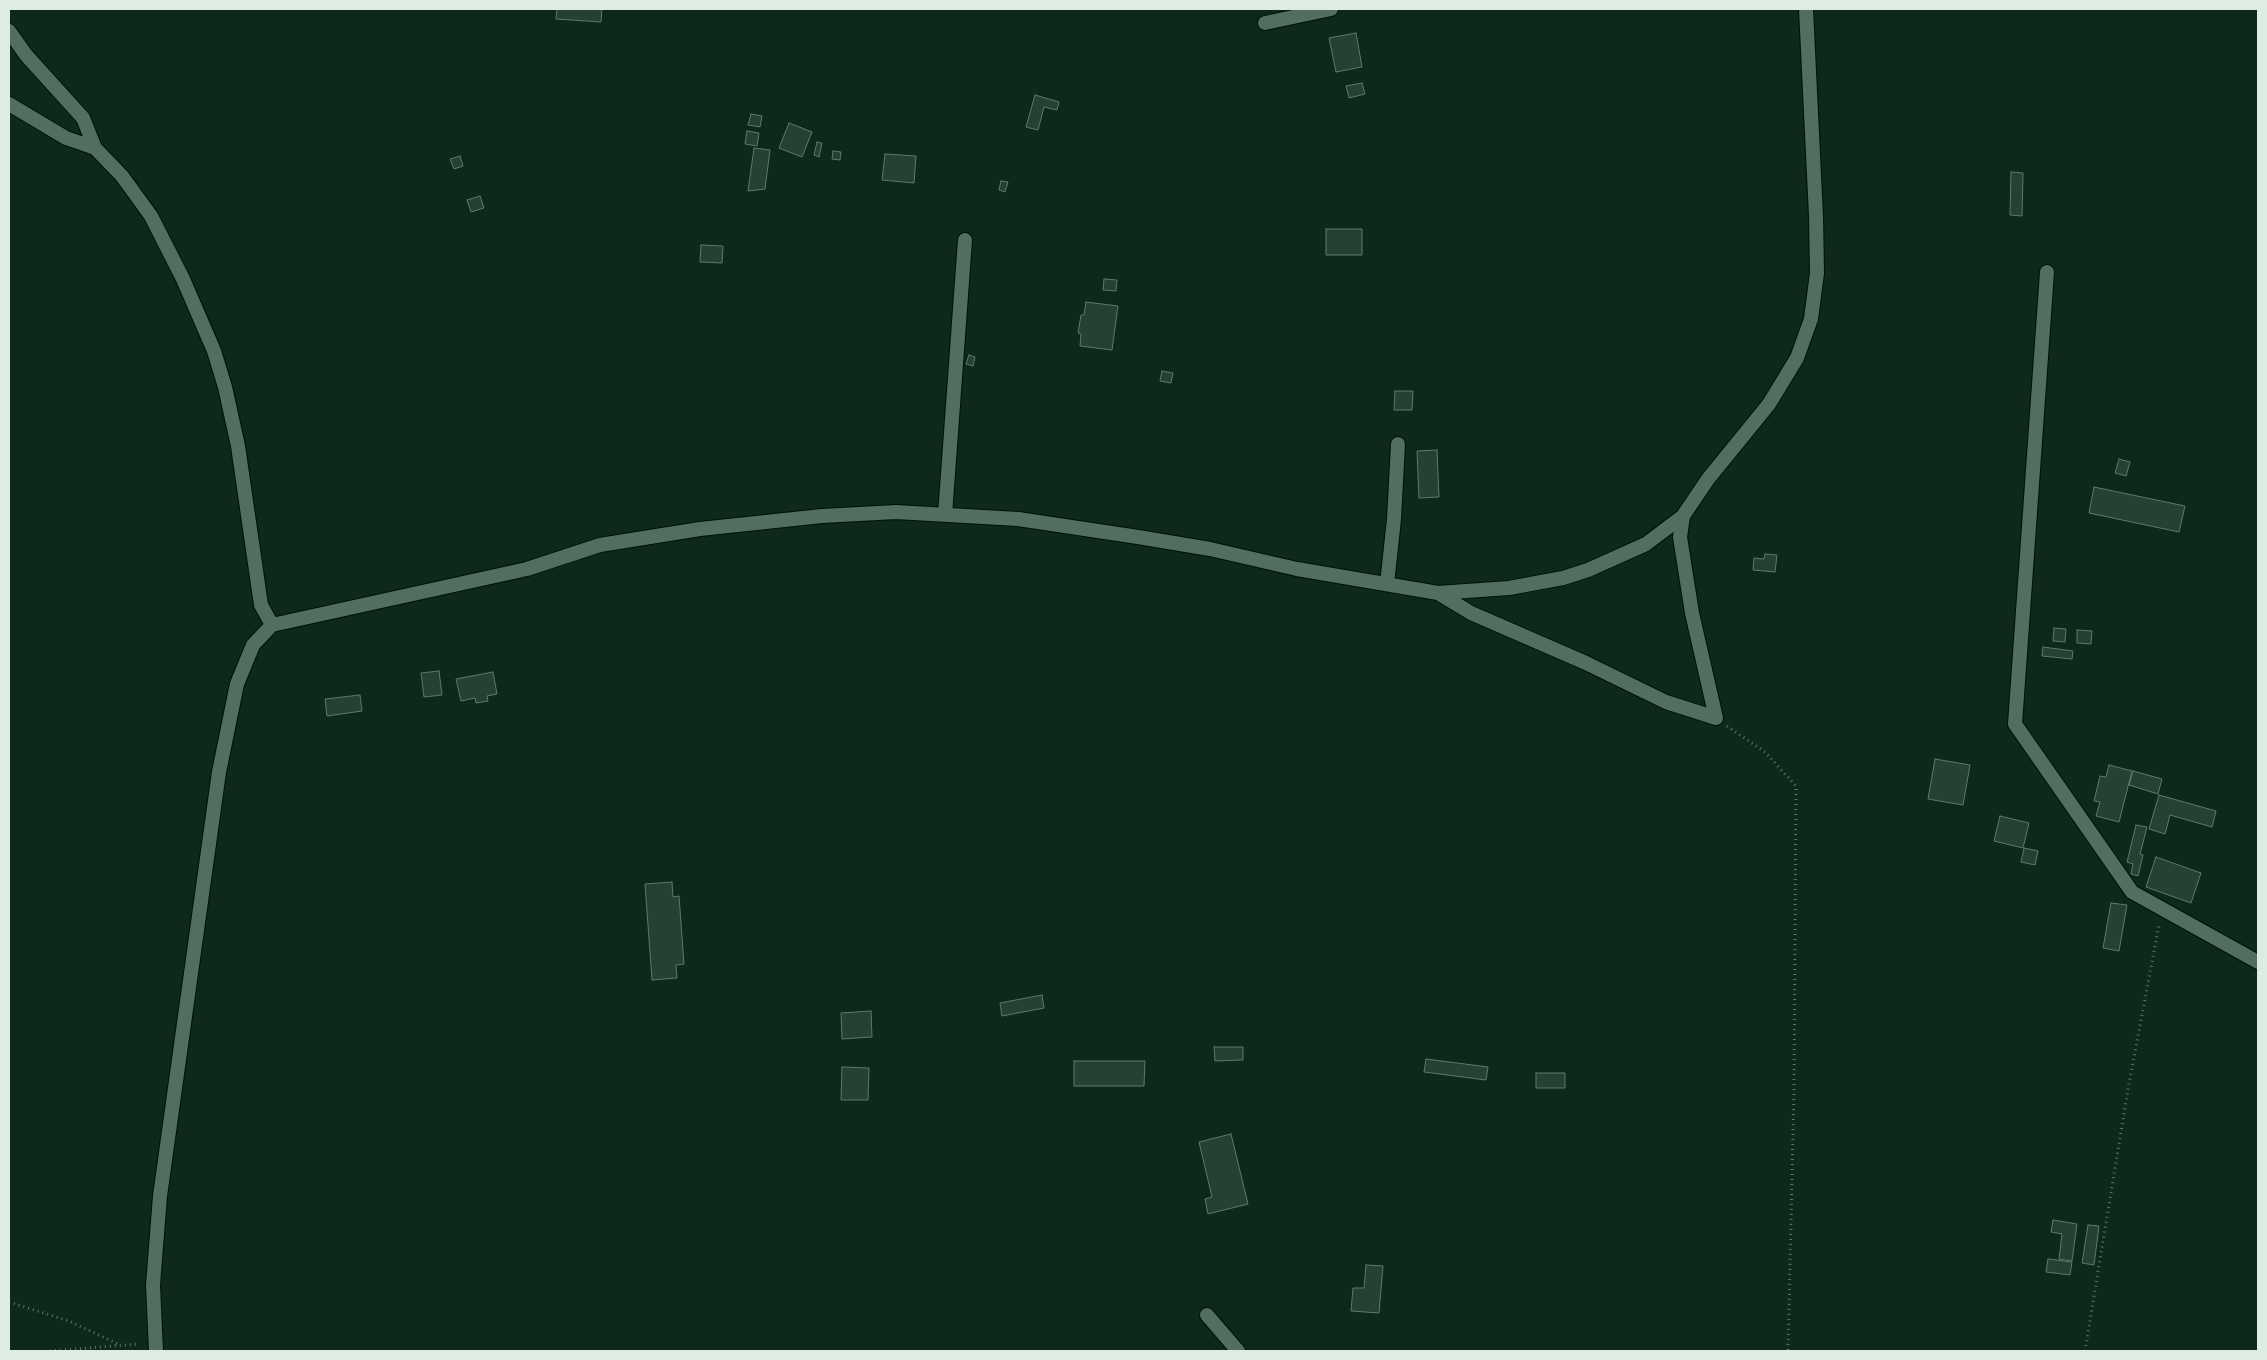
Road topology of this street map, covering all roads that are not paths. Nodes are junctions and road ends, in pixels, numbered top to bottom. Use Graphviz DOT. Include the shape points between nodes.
graph roads {
  1 [pos="1331,9"];
  2 [pos="1806,9"];
  3 [pos="1265,23"];
  4 [pos="9,30"];
  5 [pos="9,104"];
  6 [pos="95,148"];
  7 [pos="965,240"];
  8 [pos="2047,272"];
  9 [pos="1398,444"];
  10 [pos="945,515"];
  11 [pos="1683,516"];
  12 [pos="1388,584"];
  13 [pos="1438,593"];
  14 [pos="272,625"];
  15 [pos="2258,962"];
  16 [pos="1207,1315"];
  17 [pos="155,1347"];
  18 [pos="1238,1351"];
  1 -- 3 [label="street"];
  2 -- 11 [label="street" via="1816,216 1817,273 1812,319 1797,358 1769,404 1708,479"];
  4 -- 6 [label="street" via="26,55 82,118"];
  5 -- 6 [label="street" via="66,138"];
  6 -- 14 [label="street" via="122,176 151,216 214,351 238,446 262,605"];
  7 -- 10 [label="street"];
  8 -- 15 [label="street" via="2015,724 2132,892"];
  9 -- 12 [label="street"];
  10 -- 12 [label="street" via="1018,519 1138,537"];
  10 -- 14 [label="street" via="896,512 822,516 700,529 600,545 527,569"];
  11 -- 13 [label="street" via="1646,544 1563,578 1509,588"];
  11 -- 13 [label="street" via="1680,537 1692,614 1716,718 1666,702 1586,662 1471,613"];
  12 -- 13 [label="street"];
  14 -- 17 [label="street" via="253,645 237,684 219,772 160,1196 154,1285"];
  16 -- 18 [label="street"];
}
